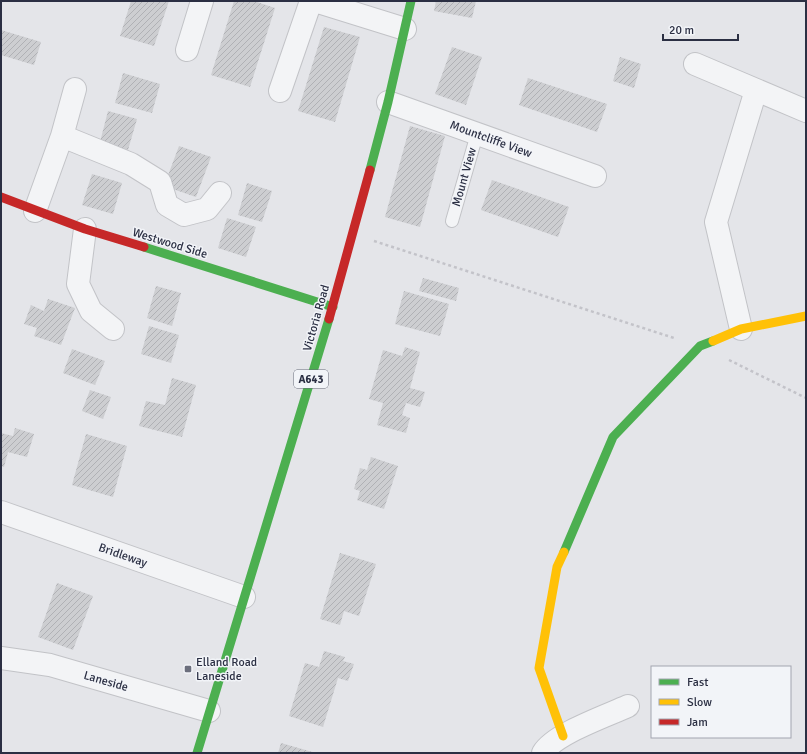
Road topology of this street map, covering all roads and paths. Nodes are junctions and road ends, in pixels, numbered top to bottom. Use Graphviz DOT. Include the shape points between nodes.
graph roads {
  1 [pos="202,1"];
  2 [pos="310,1"];
  3 [pos="315,1"];
  4 [pos="411,1"];
  5 [pos="405,29"];
  6 [pos="187,50"];
  7 [pos="695,64"];
  8 [pos="75,89"];
  9 [pos="756,90"];
  10 [pos="280,91"];
  11 [pos="388,102"];
  12 [pos="806,111"];
  13 [pos="477,134"];
  14 [pos="62,136"];
  15 [pos="595,176"];
  16 [pos="220,193"];
  17 [pos="1,197"];
  18 [pos="35,211"];
  19 [pos="452,221"];
  20 [pos="85,229"];
  21 [pos="353,234"];
  22 [pos="333,307"];
  23 [pos="806,316"];
  24 [pos="113,328"];
  25 [pos="741,330"];
  26 [pos="700,346"];
  27 [pos="806,398"];
  28 [pos="1,512"];
  29 [pos="244,597"];
  30 [pos="1,658"];
  31 [pos="628,706"];
  32 [pos="209,711"];
  33 [pos="563,736"];
  34 [pos="197,753"];
  35 [pos="544,753"];
  1 -- 6 [label="street"];
  2 -- 10 [label="street"];
  3 -- 5 [label="street"];
  4 -- 5 [label="street, Victoria Road / A643"];
  5 -- 11 [label="street, Victoria Road / A643"];
  7 -- 9 [label="street"];
  8 -- 14 [label="street"];
  9 -- 12 [label="street"];
  9 -- 25 [label="street" via="716,222"];
  11 -- 13 [label="street, Mountcliffe View"];
  11 -- 21 [label="street, Victoria Road / A643"];
  13 -- 15 [label="street, Mountcliffe View"];
  13 -- 19 [label="lane, Mount View"];
  14 -- 16 [label="street" via="131,164 160,182 167,205 184,215 207,209"];
  14 -- 18 [label="street"];
  17 -- 18 [label="street, Westwood Side"];
  18 -- 20 [label="street, Westwood Side"];
  20 -- 22 [label="street, Westwood Side"];
  20 -- 24 [label="street" via="78,284 91,311"];
  21 -- 22 [label="street, Victoria Road / A643"];
  21 -- 26 [label="path"];
  22 -- 29 [label="street, Victoria Road / A643"];
  23 -- 25 [label="street"];
  25 -- 26 [label="street"];
  26 -- 27 [label="path"];
  26 -- 33 [label="street" via="613,437 557,568 539,668"];
  28 -- 29 [label="street, Bridleway"];
  29 -- 32 [label="street, Victoria Road / A643"];
  30 -- 32 [label="street, Laneside" via="50,665"];
  31 -- 33 [label="street"];
  32 -- 34 [label="street, Victoria Road / A643"];
  33 -- 35 [label="street" via="547,746"];
}
